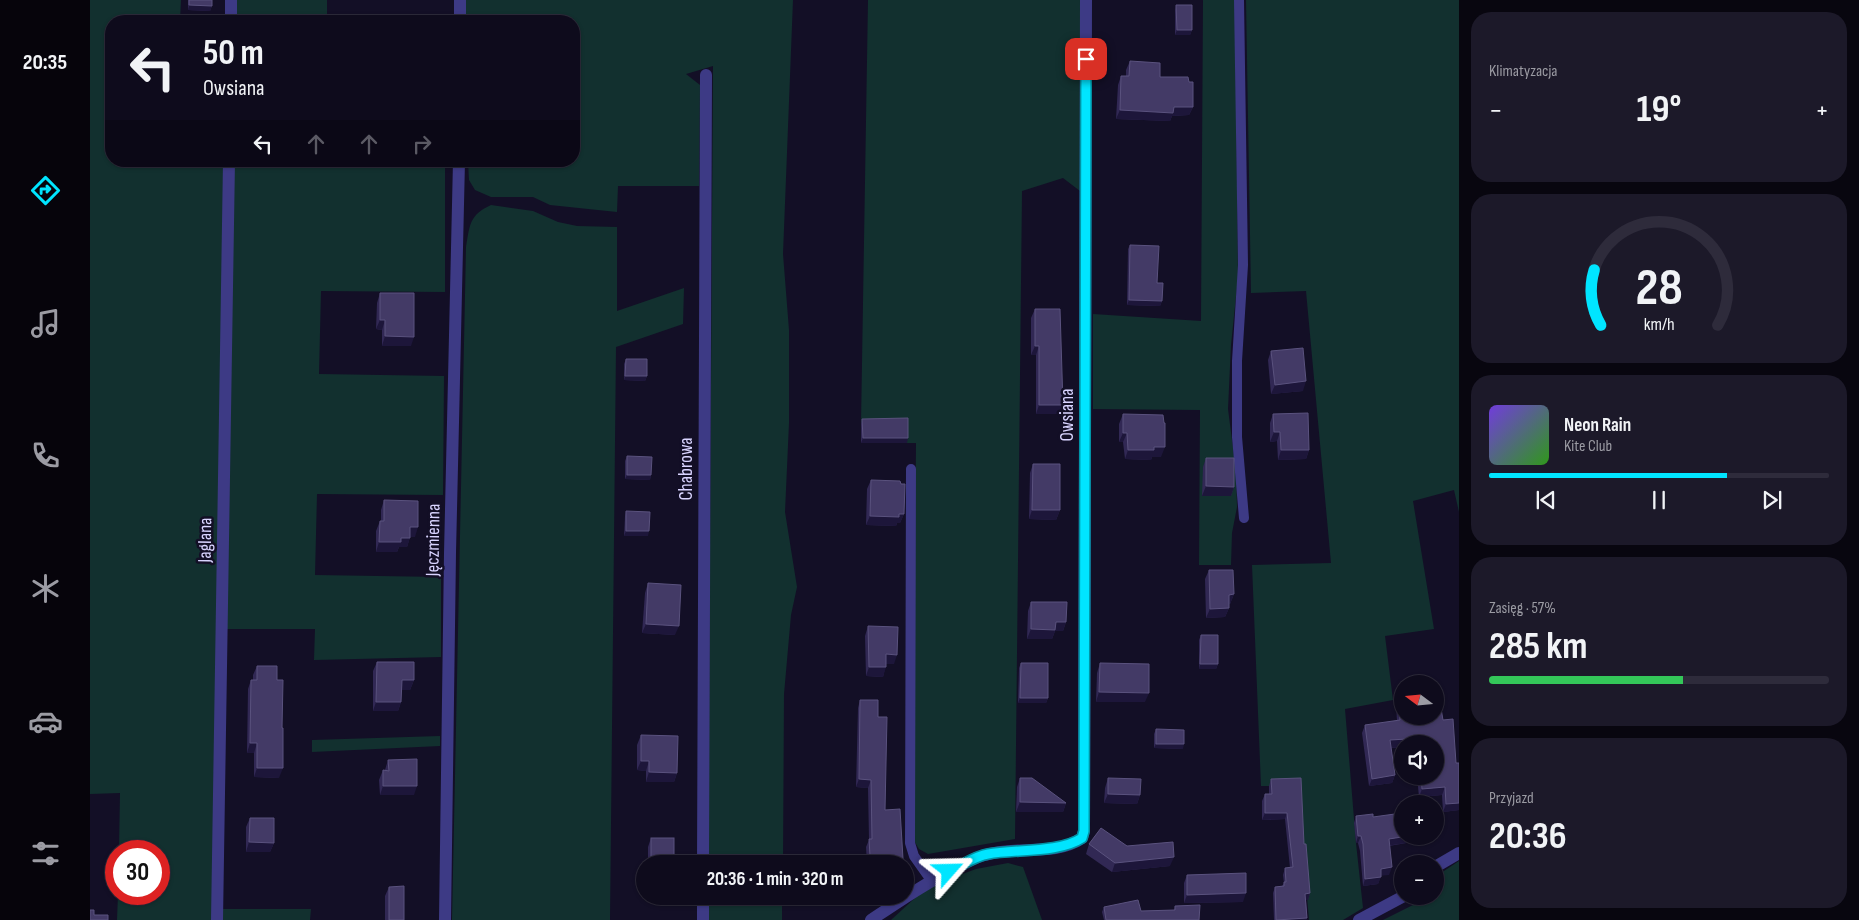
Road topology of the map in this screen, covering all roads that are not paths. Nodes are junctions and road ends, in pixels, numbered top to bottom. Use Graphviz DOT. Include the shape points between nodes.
graph roads {
  1 [pos="231,0"];
  2 [pos="460,0"];
  3 [pos="1086,0"];
  4 [pos="1239,0"];
  5 [pos="231,15"];
  6 [pos="460,15"];
  7 [pos="706,75"];
  8 [pos="229,167"];
  9 [pos="459,167"];
  10 [pos="911,469"];
  11 [pos="1244,518"];
  12 [pos="1459,853"];
  13 [pos="703,855"];
  14 [pos="1444,862"];
  15 [pos="931,880"];
  16 [pos="1394,901"];
  17 [pos="703,905"];
  18 [pos="217,920"];
  19 [pos="445,920"];
  20 [pos="703,920"];
  21 [pos="871,920"];
  22 [pos="1359,920"];
  1 -- 5 [label="street"];
  2 -- 6 [label="street"];
  3 -- 15 [label="street, Owsiana" via="1084,831 1082,838 1073,844 985,855"];
  4 -- 11 [label="lane" via="1243,265 1237,361 1237,437"];
  7 -- 13 [label="street, Chabrowa"];
  8 -- 18 [label="street, Jaglana"];
  9 -- 19 [label="street, Jęczmienna"];
  10 -- 15 [label="lane" via="910,843 914,856"];
  12 -- 14 [label="street"];
  15 -- 21 [label="street"];
  16 -- 22 [label="street"];
  17 -- 20 [label="street"];
}
